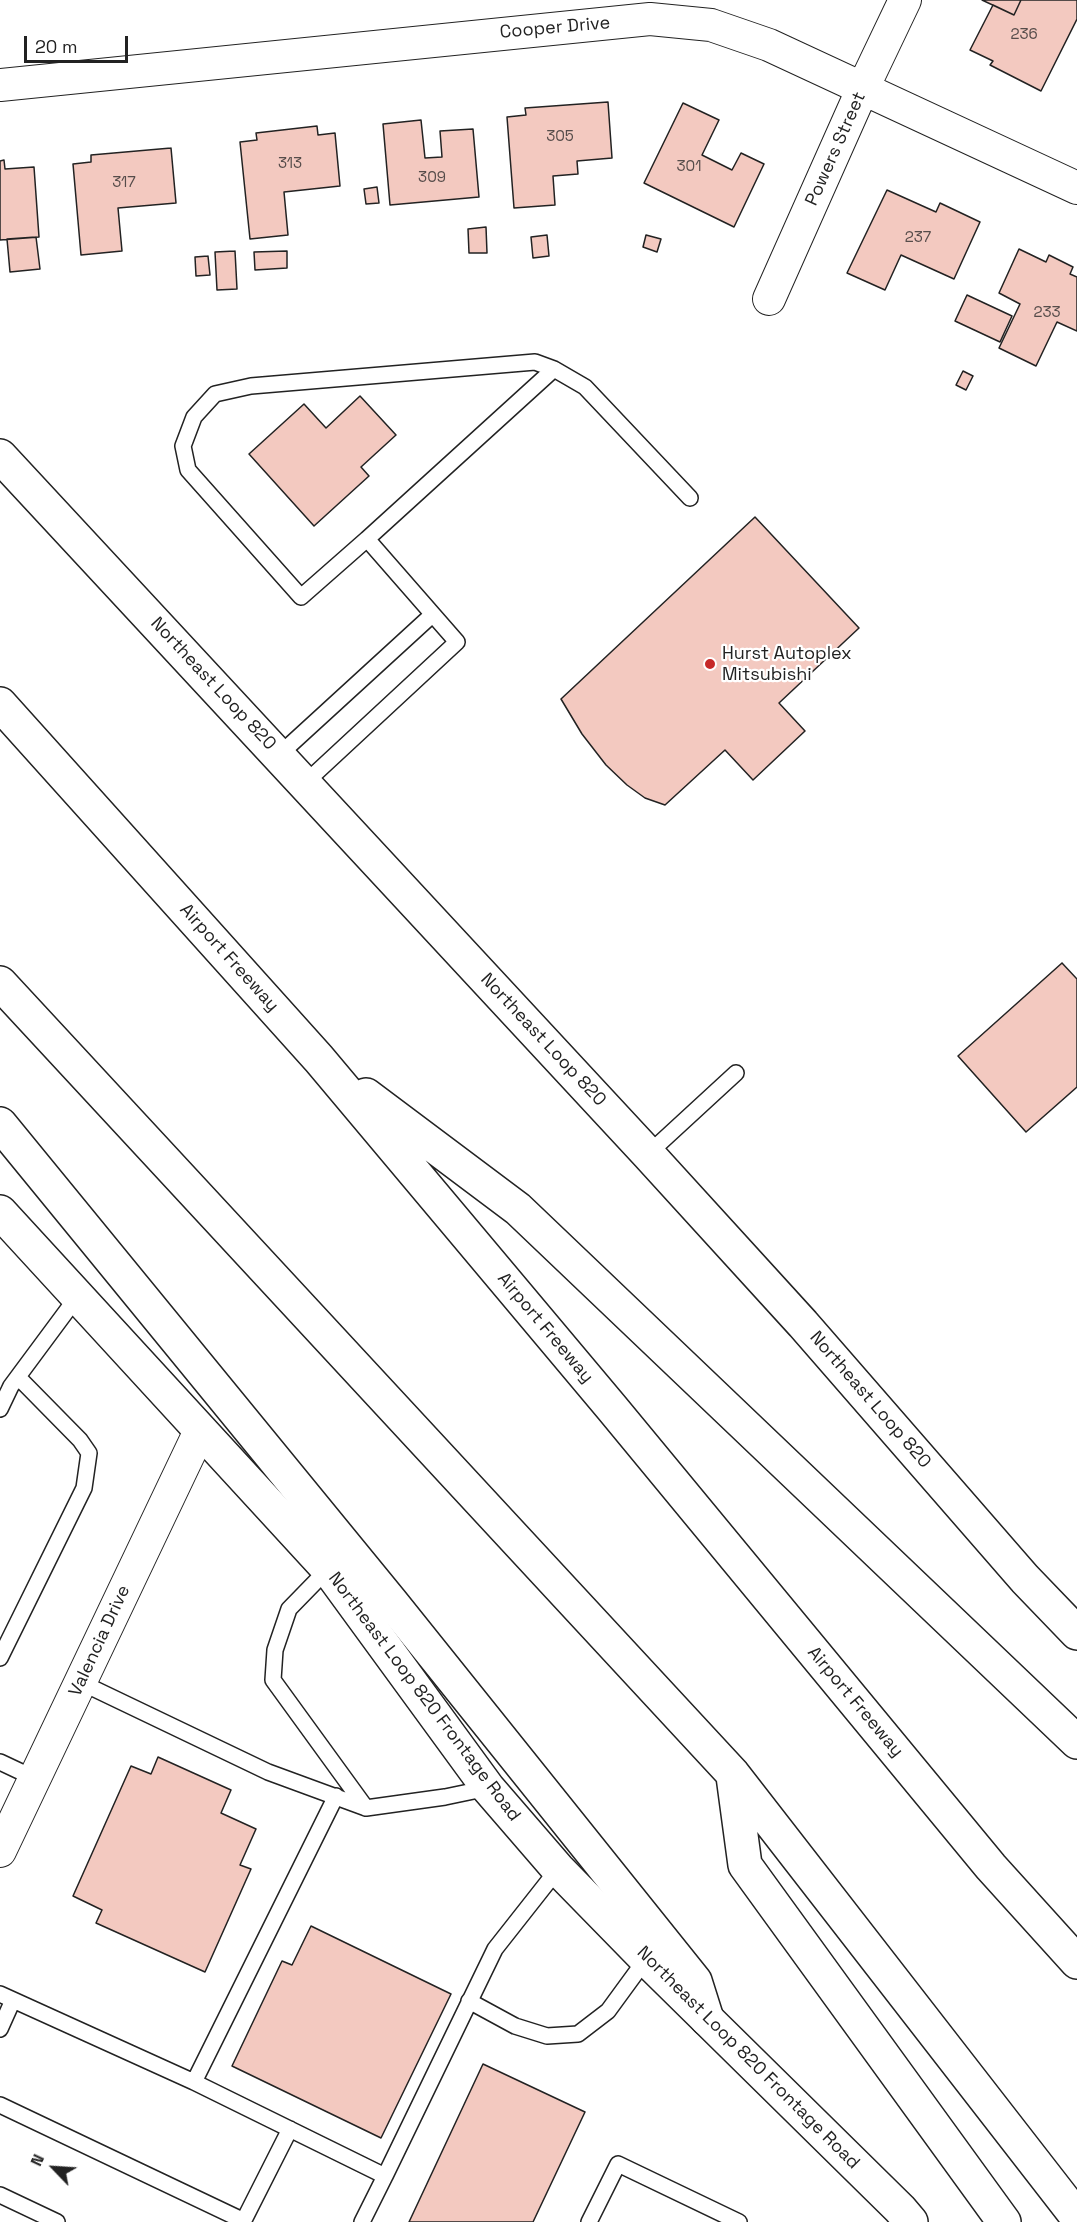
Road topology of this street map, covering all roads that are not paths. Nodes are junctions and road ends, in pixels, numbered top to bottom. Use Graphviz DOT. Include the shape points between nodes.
graph roads {
  1 [pos="905,0"];
  2 [pos="0,85"];
  3 [pos="862,88"];
  4 [pos="1077,188"];
  5 [pos="769,299"];
  6 [pos="554,369"];
  7 [pos="0,456"];
  8 [pos="690,498"];
  9 [pos="367,539"];
  10 [pos="432,615"];
  11 [pos="0,704"];
  12 [pos="279,755"];
  13 [pos="305,783"];
  14 [pos="0,982"];
  15 [pos="319,1059"];
  16 [pos="736,1073"];
  17 [pos="0,1124"];
  18 [pos="648,1154"];
  19 [pos="0,1212"];
  20 [pos="77,1297"];
  21 [pos="18,1377"];
  22 [pos="0,1409"];
  23 [pos="200,1431"];
  24 [pos="328,1569"];
  25 [pos="1077,1632"];
  26 [pos="0,1658"];
  27 [pos="80,1683"];
  28 [pos="1077,1742"];
  29 [pos="0,1762"];
  30 [pos="733,1774"];
  31 [pos="34,1779"];
  32 [pos="488,1788"];
  33 [pos="336,1796"];
  34 [pos="366,1808"];
  35 [pos="0,1851"];
  36 [pos="558,1869"];
  37 [pos="646,1959"];
  38 [pos="1077,1962"];
  39 [pos="7,1997"];
  40 [pos="469,2001"];
  41 [pos="707,2019"];
  42 [pos="0,2030"];
  43 [pos="194,2082"];
  44 [pos="0,2105"];
  45 [pos="290,2129"];
  46 [pos="385,2176"];
  47 [pos="0,2195"];
  48 [pos="1077,2217"];
  49 [pos="901,2218"];
  50 [pos="243,2221"];
  51 [pos="57,2222"];
  52 [pos="362,2222"];
  53 [pos="589,2222"];
  54 [pos="739,2222"];
  55 [pos="1004,2222"];
  1 -- 3 [label="street, Powers Street"];
  2 -- 3 [label="street, Cooper Drive" via="650,20 711,26 769,45"];
  3 -- 4 [label="street, Cooper Drive"];
  3 -- 5 [label="street, Powers Street"];
  6 -- 8 [label="lane" via="585,387"];
  6 -- 9 [label="lane"];
  6 -- 9 [label="lane" via="535,362 251,386 215,394 194,417 183,446 188,470 301,597"];
  7 -- 12 [label="main road, Northeast Loop 820"];
  9 -- 10 [label="lane"];
  10 -- 12 [label="lane"];
  10 -- 13 [label="lane" via="457,642"];
  11 -- 15 [label="main road, Airport Freeway"];
  12 -- 13 [label="main road, Northeast Loop 820"];
  13 -- 18 [label="main road, Northeast Loop 820"];
  14 -- 30 [label="main road"];
  15 -- 28 [label="main road" via="518,1209"];
  15 -- 38 [label="main road, Airport Freeway" via="992,1867"];
  16 -- 18 [label="lane"];
  17 -- 41 [label="main road" via="392,1603 695,1982"];
  18 -- 25 [label="main road, Northeast Loop 820" via="803,1324 1025,1579"];
  19 -- 20 [label="main road, Northeast Loop 820 Frontage Road"];
  20 -- 21 [label="lane"];
  20 -- 23 [label="main road, Northeast Loop 820 Frontage Road"];
  21 -- 22 [label="lane"];
  21 -- 26 [label="lane" via="89,1454 84,1488"];
  23 -- 24 [label="main road, Northeast Loop 820 Frontage Road"];
  23 -- 27 [label="street, Valencia Drive"];
  24 -- 32 [label="main road, Northeast Loop 820 Frontage Road"];
  24 -- 34 [label="lane" via="289,1609 274,1650 273,1680"];
  27 -- 31 [label="street, Valencia Drive"];
  27 -- 33 [label="lane" via="268,1772"];
  29 -- 31 [label="lane"];
  30 -- 48 [label="main road"];
  30 -- 55 [label="main road" via="745,1865"];
  31 -- 35 [label="street, Valencia Drive"];
  32 -- 34 [label="lane"];
  32 -- 36 [label="main road, Northeast Loop 820 Frontage Road"];
  33 -- 34 [label="lane"];
  33 -- 43 [label="lane"];
  36 -- 37 [label="main road, Northeast Loop 820 Frontage Road"];
  36 -- 40 [label="lane" via="495,1949"];
  37 -- 40 [label="lane" via="608,2011 578,2034 547,2037 515,2026"];
  37 -- 41 [label="main road, Northeast Loop 820 Frontage Road"];
  39 -- 42 [label="lane"];
  39 -- 43 [label="lane"];
  40 -- 46 [label="lane"];
  41 -- 49 [label="main road, Northeast Loop 820 Frontage Road"];
  43 -- 45 [label="lane"];
  44 -- 50 [label="lane"];
  45 -- 46 [label="lane"];
  45 -- 50 [label="lane"];
  46 -- 52 [label="lane"];
  47 -- 51 [label="lane"];
  53 -- 54 [label="lane" via="618,2164"];
}
